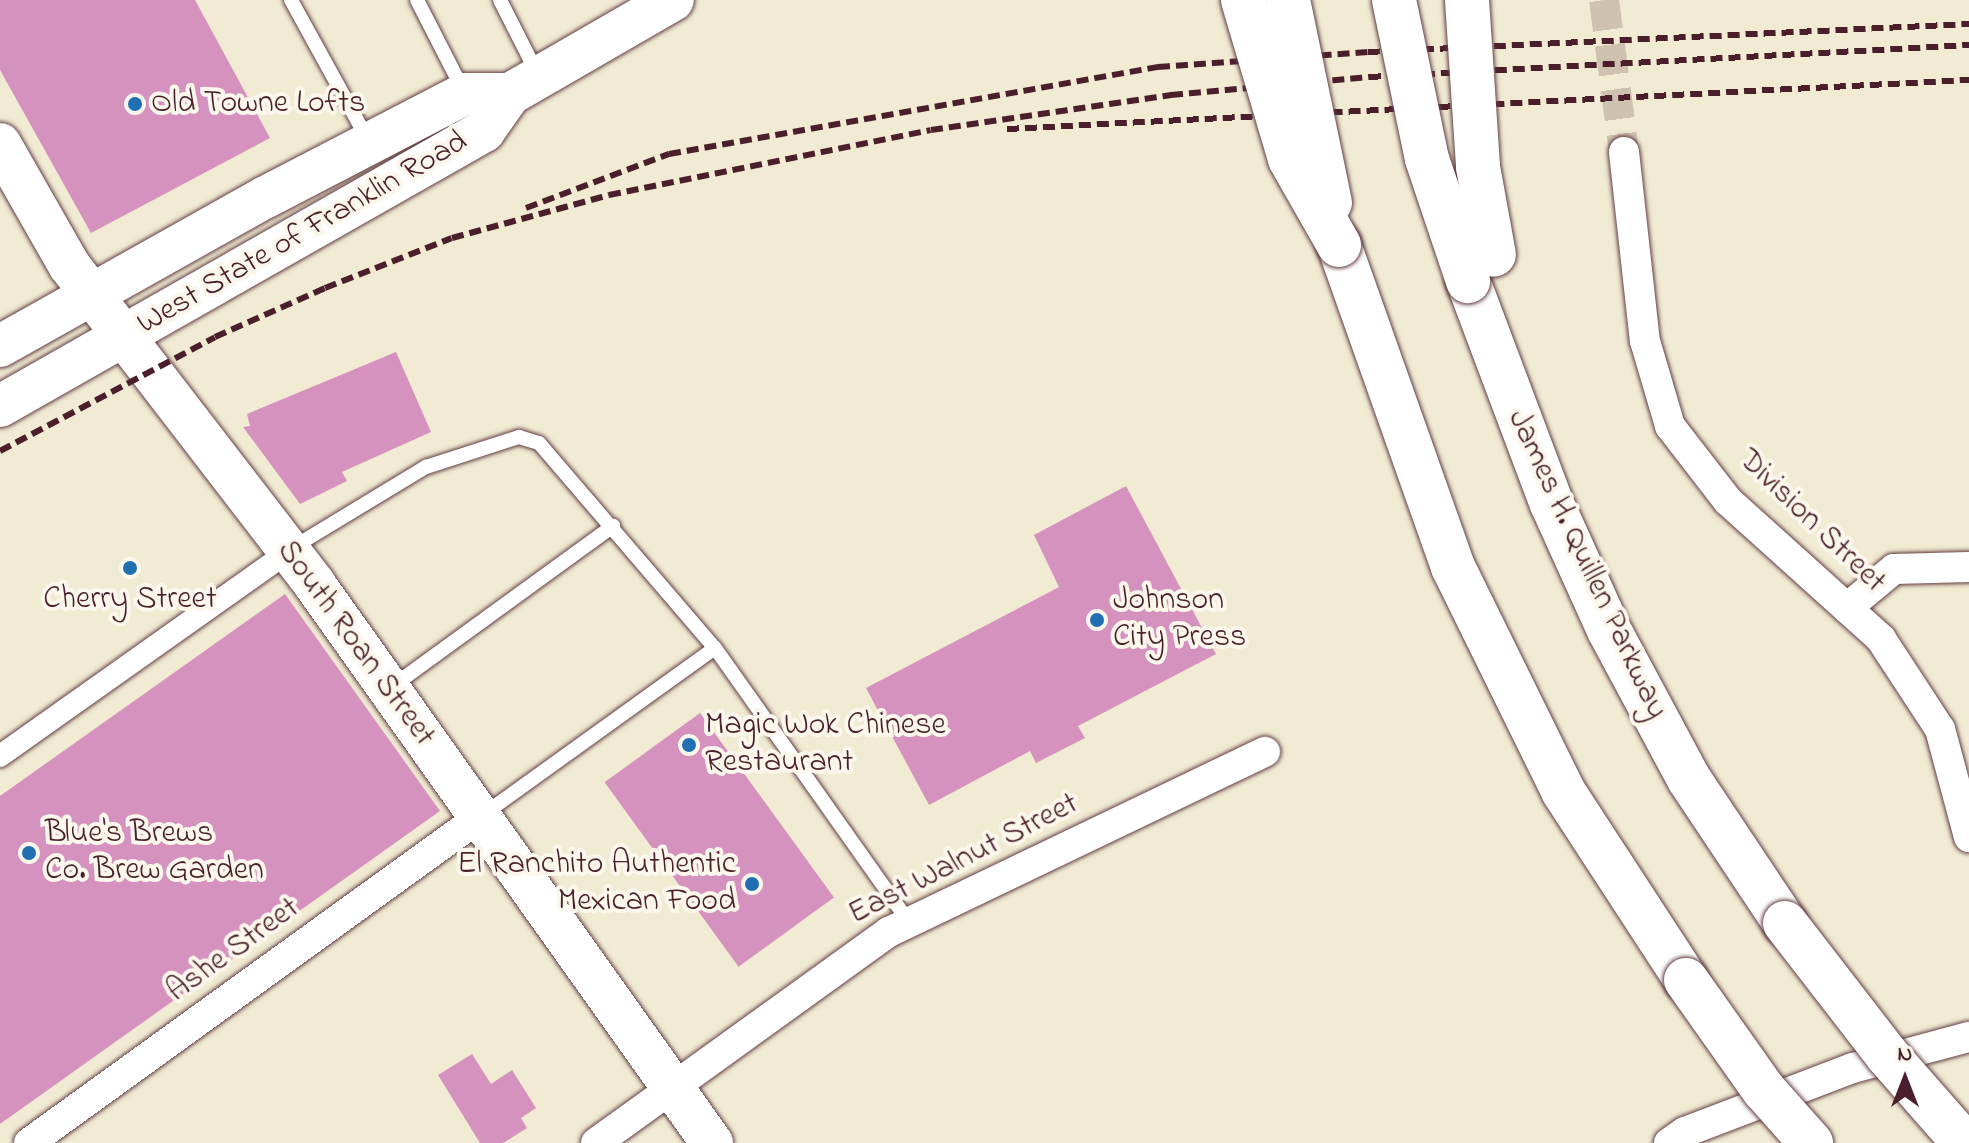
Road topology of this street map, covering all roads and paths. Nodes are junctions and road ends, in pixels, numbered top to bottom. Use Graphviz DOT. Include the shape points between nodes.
graph roads {
  1 [pos="291,0"];
  2 [pos="417,0"];
  3 [pos="500,0"];
  4 [pos="1243,0"];
  5 [pos="1288,0"];
  6 [pos="1394,0"];
  7 [pos="1467,0"];
  8 [pos="663,3"];
  9 [pos="525,86"];
  10 [pos="465,94"];
  11 [pos="370,143"];
  12 [pos="0,144"];
  13 [pos="1624,152"];
  14 [pos="1339,245"];
  15 [pos="1481,268"];
  16 [pos="93,294"];
  17 [pos="125,335"];
  18 [pos="0,346"];
  19 [pos="0,406"];
  20 [pos="613,526"];
  21 [pos="289,551"];
  22 [pos="1969,567"];
  23 [pos="1847,608"];
  24 [pos="715,648"];
  25 [pos="387,690"];
  26 [pos="1265,752"];
  27 [pos="0,756"];
  28 [pos="480,817"];
  29 [pos="1969,837"];
  30 [pos="909,922"];
  31 [pos="1969,1037"];
  32 [pos="673,1088"];
  33 [pos="29,1143"];
  34 [pos="596,1143"];
  35 [pos="712,1143"];
  36 [pos="1669,1143"];
  37 [pos="1811,1143"];
  38 [pos="1964,1143"];
  1 -- 11 [label="lane"];
  2 -- 10 [label="lane"];
  3 -- 9 [label="lane"];
  4 -- 14 [label="highway, bridge" via="1290,159"];
  5 -- 14 [label="highway, bridge"];
  6 -- 15 [label="highway, bridge" via="1427,159"];
  7 -- 15 [label="highway, bridge"];
  8 -- 9 [label="main road"];
  9 -- 10 [label="main road, West State of Franklin Road"];
  9 -- 17 [label="main road, West State of Franklin Road" via="484,131"];
  10 -- 11 [label="main road, West State of Franklin Road"];
  11 -- 16 [label="main road, West State of Franklin Road"];
  12 -- 16 [label="main road, South Roan Street" via="69,265"];
  13 -- 23 [label="street, Division Street" via="1645,341 1670,426 1728,501"];
  14 -- 37 [label="highway, bridge" via="1411,456 1466,594 1563,791 1633,906 1764,1090"];
  15 -- 38 [label="highway, James H. Quillen Parkway, bridge" via="1517,417 1609,630 1654,717 1785,923 1887,1055"];
  16 -- 17 [label="main road, South Roan Street"];
  16 -- 18 [label="main road, West State of Franklin Road"];
  17 -- 19 [label="main road, West State of Franklin Road"];
  17 -- 21 [label="main road, South Roan Street"];
  20 -- 21 [label="lane" via="539,443 519,437 426,467"];
  20 -- 24 [label="lane"];
  20 -- 25 [label="lane"];
  21 -- 25 [label="main road, South Roan Street"];
  21 -- 27 [label="street"];
  22 -- 23 [label="street" via="1894,569"];
  23 -- 29 [label="street, Division Street" via="1881,639 1940,729"];
  24 -- 28 [label="lane"];
  24 -- 30 [label="lane"];
  25 -- 28 [label="main road, South Roan Street"];
  26 -- 30 [label="street, East Walnut Street"];
  28 -- 32 [label="main road, South Roan Street"];
  28 -- 33 [label="street, Ashe Street"];
  30 -- 32 [label="street, East Walnut Street"];
  31 -- 36 [label="street" via="1853,1068 1685,1132"];
  32 -- 34 [label="street, East Walnut Street"];
  32 -- 35 [label="main road, South Roan Street"];
}
